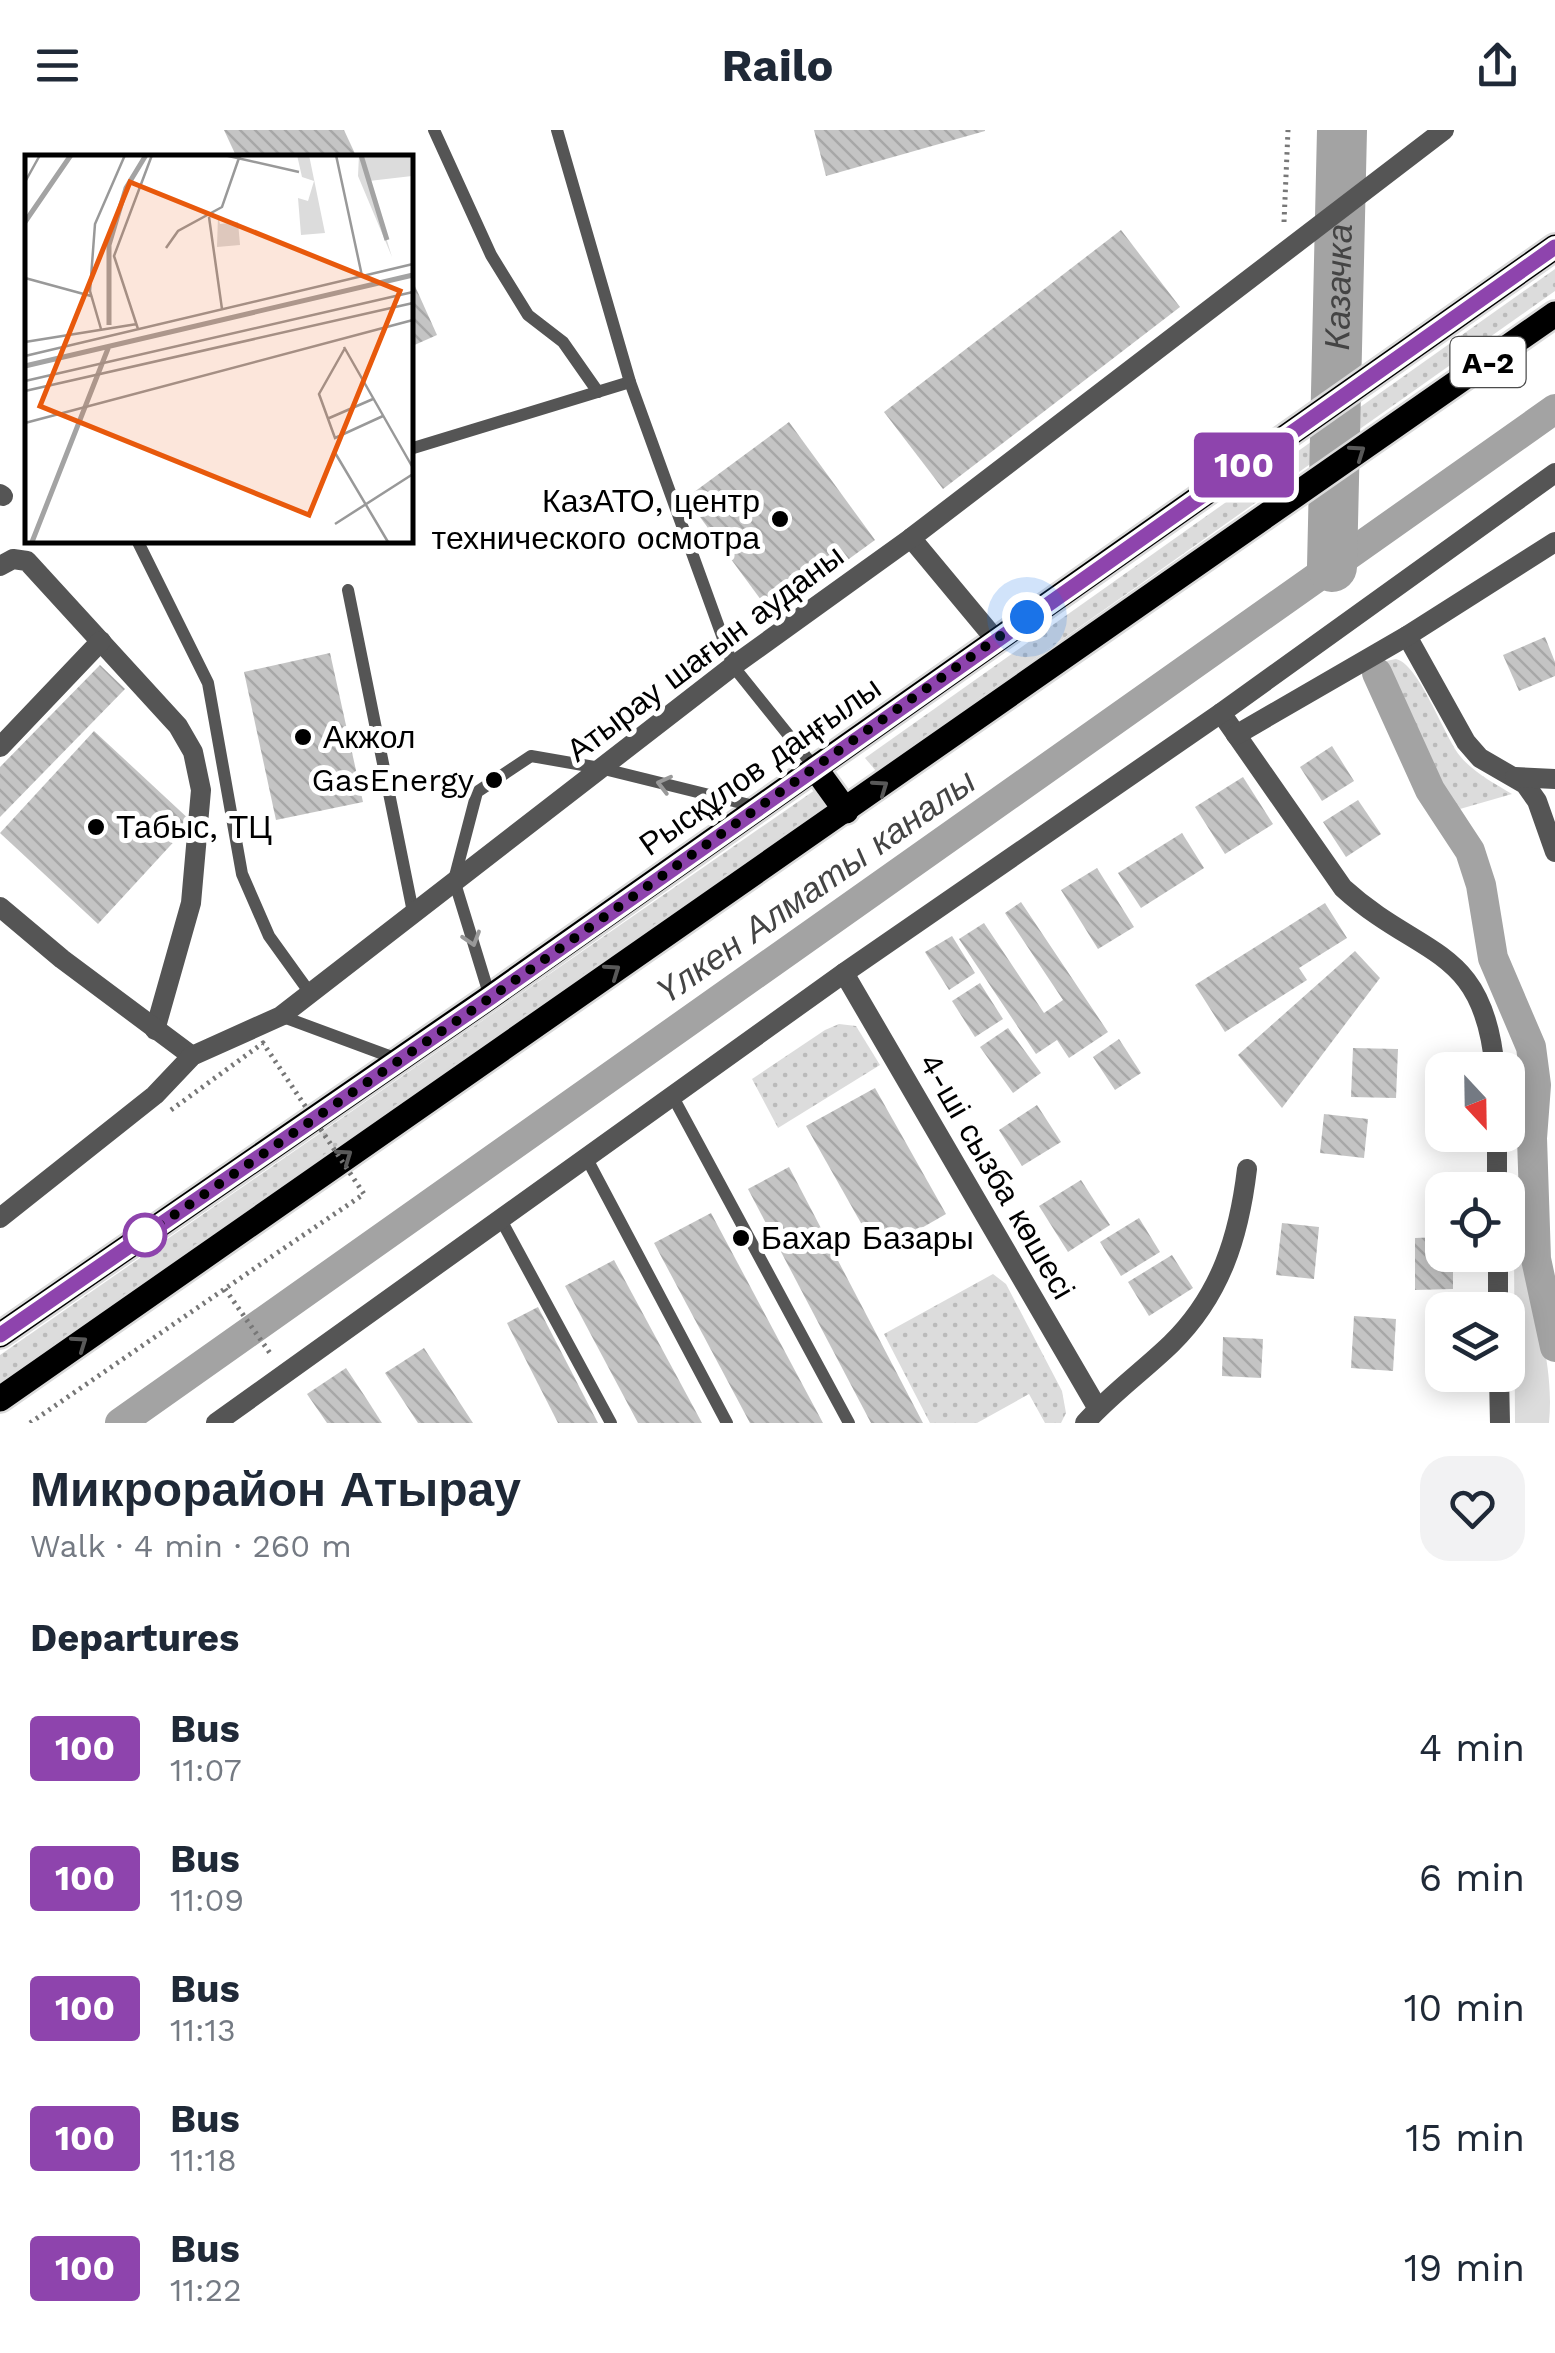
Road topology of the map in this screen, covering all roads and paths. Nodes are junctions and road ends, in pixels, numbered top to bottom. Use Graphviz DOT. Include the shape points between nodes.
graph roads {
  1 [pos="434,130"];
  2 [pos="556,130"];
  3 [pos="1288,130"];
  4 [pos="1444,130"];
  5 [pos="1555,247"];
  6 [pos="1284,253"];
  7 [pos="1555,314"];
  8 [pos="630,382"];
  9 [pos="598,392"];
  10 [pos="412,449"];
  11 [pos="1555,473"];
  12 [pos="912,538"];
  13 [pos="137,542"];
  14 [pos="1555,542"];
  15 [pos="0,566"];
  16 [pos="348,590"];
  17 [pos="1407,636"];
  18 [pos="995,639"];
  19 [pos="100,641"];
  20 [pos="733,666"];
  21 [pos="1221,713"];
  22 [pos="1236,735"];
  23 [pos="0,747"];
  24 [pos="600,768"];
  25 [pos="815,768"];
  26 [pos="1513,776"];
  27 [pos="1555,779"];
  28 [pos="759,808"];
  29 [pos="846,811"];
  30 [pos="1555,852"];
  31 [pos="454,880"];
  32 [pos="0,908"];
  33 [pos="413,912"];
  34 [pos="844,972"];
  35 [pos="310,993"];
  36 [pos="490,998"];
  37 [pos="281,1016"];
  38 [pos="155,1030"];
  39 [pos="1492,1052"];
  40 [pos="192,1056"];
  41 [pos="399,1060"];
  42 [pos="672,1097"];
  43 [pos="171,1110"];
  44 [pos="586,1158"];
  45 [pos="1246,1169"];
  46 [pos="0,1218"];
  47 [pos="500,1218"];
  48 [pos="225,1288"];
  49 [pos="0,1335"];
  50 [pos="272,1356"];
  51 [pos="1499,1392"];
  52 [pos="0,1399"];
  53 [pos="1091,1416"];
  54 [pos="30,1423"];
  55 [pos="217,1423"];
  56 [pos="611,1423"];
  57 [pos="728,1423"];
  58 [pos="849,1423"];
  59 [pos="1500,1423"];
  1 -- 9 [label="lane" via="509,285 528,314 563,342"];
  2 -- 8 [label="lane"];
  3 -- 6 [label="path"];
  4 -- 6 [label="street, Атырау шағын ауданы"];
  5 -- 18 [label="main road, Рысқұлов даңғылы / A-2"];
  6 -- 12 [label="street, Атырау шағын ауданы"];
  29 -- 7 [label="main road, A-2, one-way"];
  8 -- 9 [label="lane"];
  8 -- 20 [label="lane"];
  9 -- 10 [label="lane"];
  11 -- 21 [label="street"];
  12 -- 18 [label="street"];
  12 -- 20 [label="street, Атырау шағын ауданы"];
  13 -- 35 [label="lane" via="208,683 242,874 269,936"];
  14 -- 17 [label="street"];
  15 -- 19 [label="street" via="27,560"];
  16 -- 33 [label="lane"];
  17 -- 22 [label="street"];
  17 -- 26 [label="street" via="1466,742"];
  18 -- 25 [label="main road, Рысқұлов даңғылы / A-2"];
  19 -- 23 [label="street"];
  19 -- 38 [label="street" via="178,726 193,752 200,790 191,904"];
  20 -- 24 [label="street, Атырау шағын ауданы"];
  20 -- 25 [label="lane"];
  21 -- 22 [label="street"];
  21 -- 34 [label="street"];
  22 -- 39 [label="street" via="1343,888 1463,973 1487,1022"];
  28 -- 24 [label="lane, one-way"];
  24 -- 31 [label="street, Атырау шағын ауданы"];
  24 -- 31 [label="lane" via="532,756 477,792"];
  25 -- 28 [label="main road, Рысқұлов даңғылы / A-2"];
  25 -- 29 [label="main road"];
  26 -- 27 [label="street"];
  26 -- 30 [label="street" via="1537,802"];
  28 -- 36 [label="main road, Рысқұлов даңғылы / A-2"];
  52 -- 29 [label="main road, A-2, one-way"];
  31 -- 33 [label="street, Атырау шағын ауданы"];
  31 -- 36 [label="lane, one-way"];
  32 -- 38 [label="street"];
  33 -- 35 [label="street, Атырау шағын ауданы"];
  34 -- 42 [label="street"];
  34 -- 53 [label="street, 4-ші сызба көшесі"];
  35 -- 37 [label="street, Атырау шағын ауданы"];
  36 -- 41 [label="main road, Рысқұлов даңғылы / A-2"];
  37 -- 40 [label="street, Атырау шағын ауданы"];
  37 -- 41 [label="lane"];
  38 -- 40 [label="street"];
  40 -- 46 [label="street, Атырау шағын ауданы" via="155,1095"];
  41 -- 49 [label="main road, Рысқұлов даңғылы / A-2"];
  42 -- 44 [label="street"];
  42 -- 58 [label="lane"];
  43 -- 48 [label="path, bridge" via="262,1042 364,1194"];
  44 -- 47 [label="street"];
  44 -- 57 [label="lane"];
  45 -- 53 [label="street, 4-ші сызба көшесі" via="1232,1249 1210,1293 1173,1342"];
  47 -- 55 [label="street"];
  47 -- 56 [label="lane"];
  48 -- 50 [label="path"];
  48 -- 54 [label="path"];
  51 -- 59 [label="street"];
}
